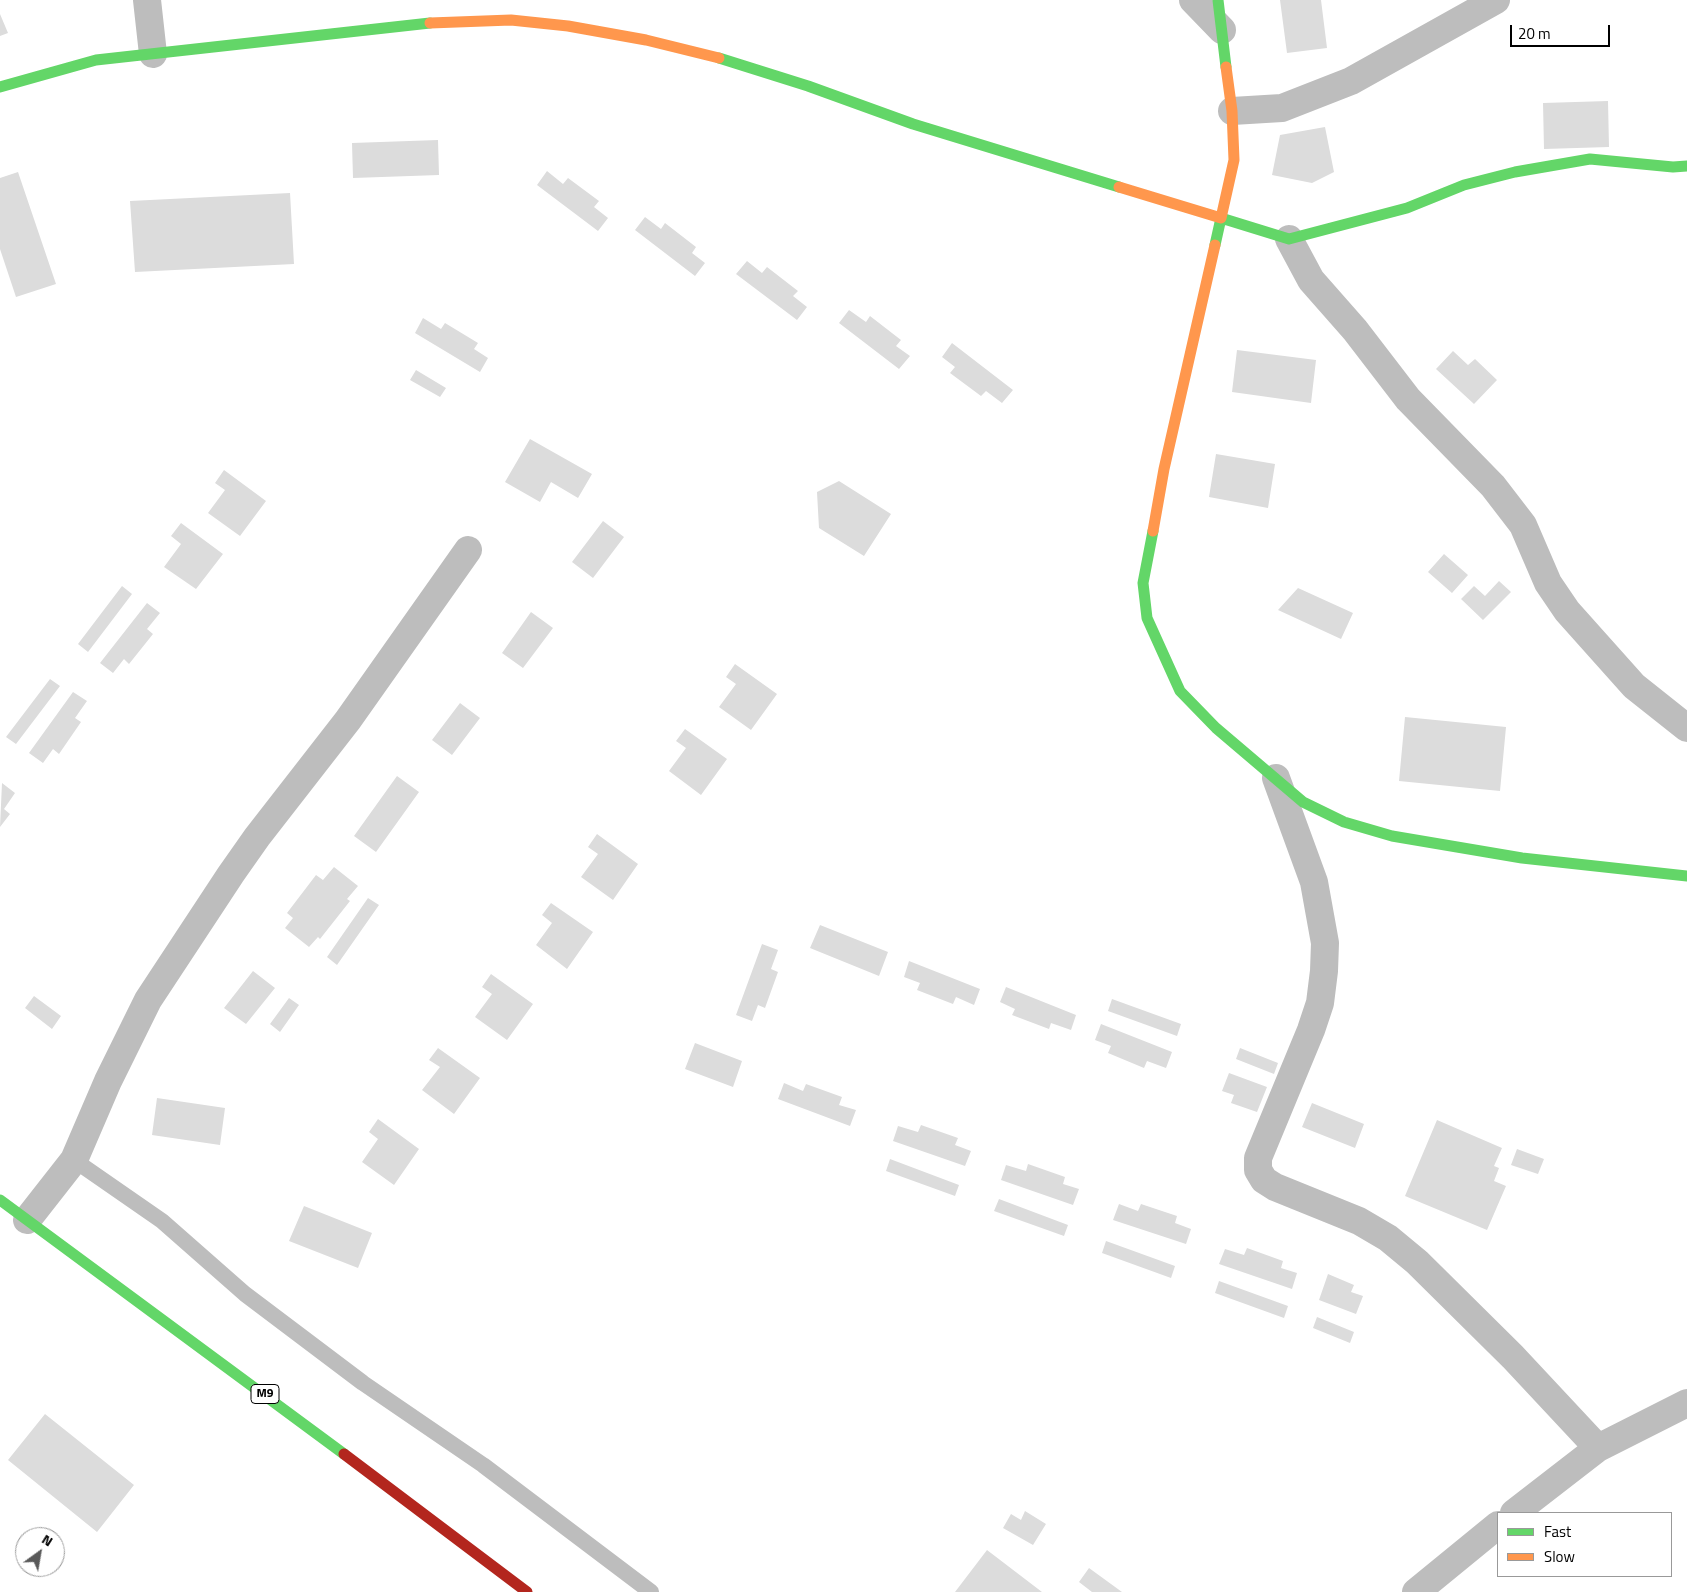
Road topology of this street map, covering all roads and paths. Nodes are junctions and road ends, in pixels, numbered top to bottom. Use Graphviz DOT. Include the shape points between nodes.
graph roads {
  1 [pos="147,0"];
  2 [pos="1193,0"];
  3 [pos="1218,0"];
  4 [pos="1496,0"];
  5 [pos="1222,30"];
  6 [pos="154,54"];
  7 [pos="0,87"];
  8 [pos="1232,111"];
  9 [pos="1687,166"];
  10 [pos="1221,218"];
  11 [pos="1289,239"];
  12 [pos="468,550"];
  13 [pos="1687,728"];
  14 [pos="1276,778"];
  15 [pos="1687,876"];
  16 [pos="74,1160"];
  17 [pos="0,1200"];
  18 [pos="27,1220"];
  19 [pos="1687,1403"];
  20 [pos="1598,1448"];
  21 [pos="1515,1512"];
  22 [pos="1497,1526"];
  23 [pos="526,1592"];
  24 [pos="651,1592"];
  25 [pos="1416,1592"];
  1 -- 6 [label="street"];
  2 -- 5 [label="street"];
  3 -- 5 [label="street"];
  4 -- 8 [label="street" via="1351,81 1282,108"];
  5 -- 8 [label="street"];
  6 -- 7 [label="street" via="96,60"];
  6 -- 10 [label="street" via="450,21 511,20 568,26 719,58 912,124"];
  8 -- 10 [label="street" via="1234,160"];
  9 -- 11 [label="street" via="1590,159 1515,172 1464,185 1407,208"];
  10 -- 11 [label="street"];
  10 -- 14 [label="street" via="1164,469 1143,583 1147,618 1180,692 1216,728"];
  11 -- 13 [label="street" via="1311,280 1355,330 1408,399 1461,451 1523,525 1548,584 1567,611 1634,686"];
  12 -- 16 [label="street" via="348,720 257,837 148,1000"];
  14 -- 15 [label="street" via="1303,802 1344,822 1392,836 1522,858"];
  14 -- 20 [label="street" via="1314,882 1325,943 1324,972 1320,1002 1311,1030 1258,1158 1258,1170 1264,1180 1275,1187 1359,1221 1388,1238 1417,1262 1513,1357"];
  16 -- 18 [label="street"];
  16 -- 24 [label="lane" via="162,1221 252,1300"];
  17 -- 18 [label="street, M9"];
  18 -- 23 [label="street, M9"];
  19 -- 20 [label="street"];
  20 -- 21 [label="street"];
  22 -- 25 [label="street"];
}
